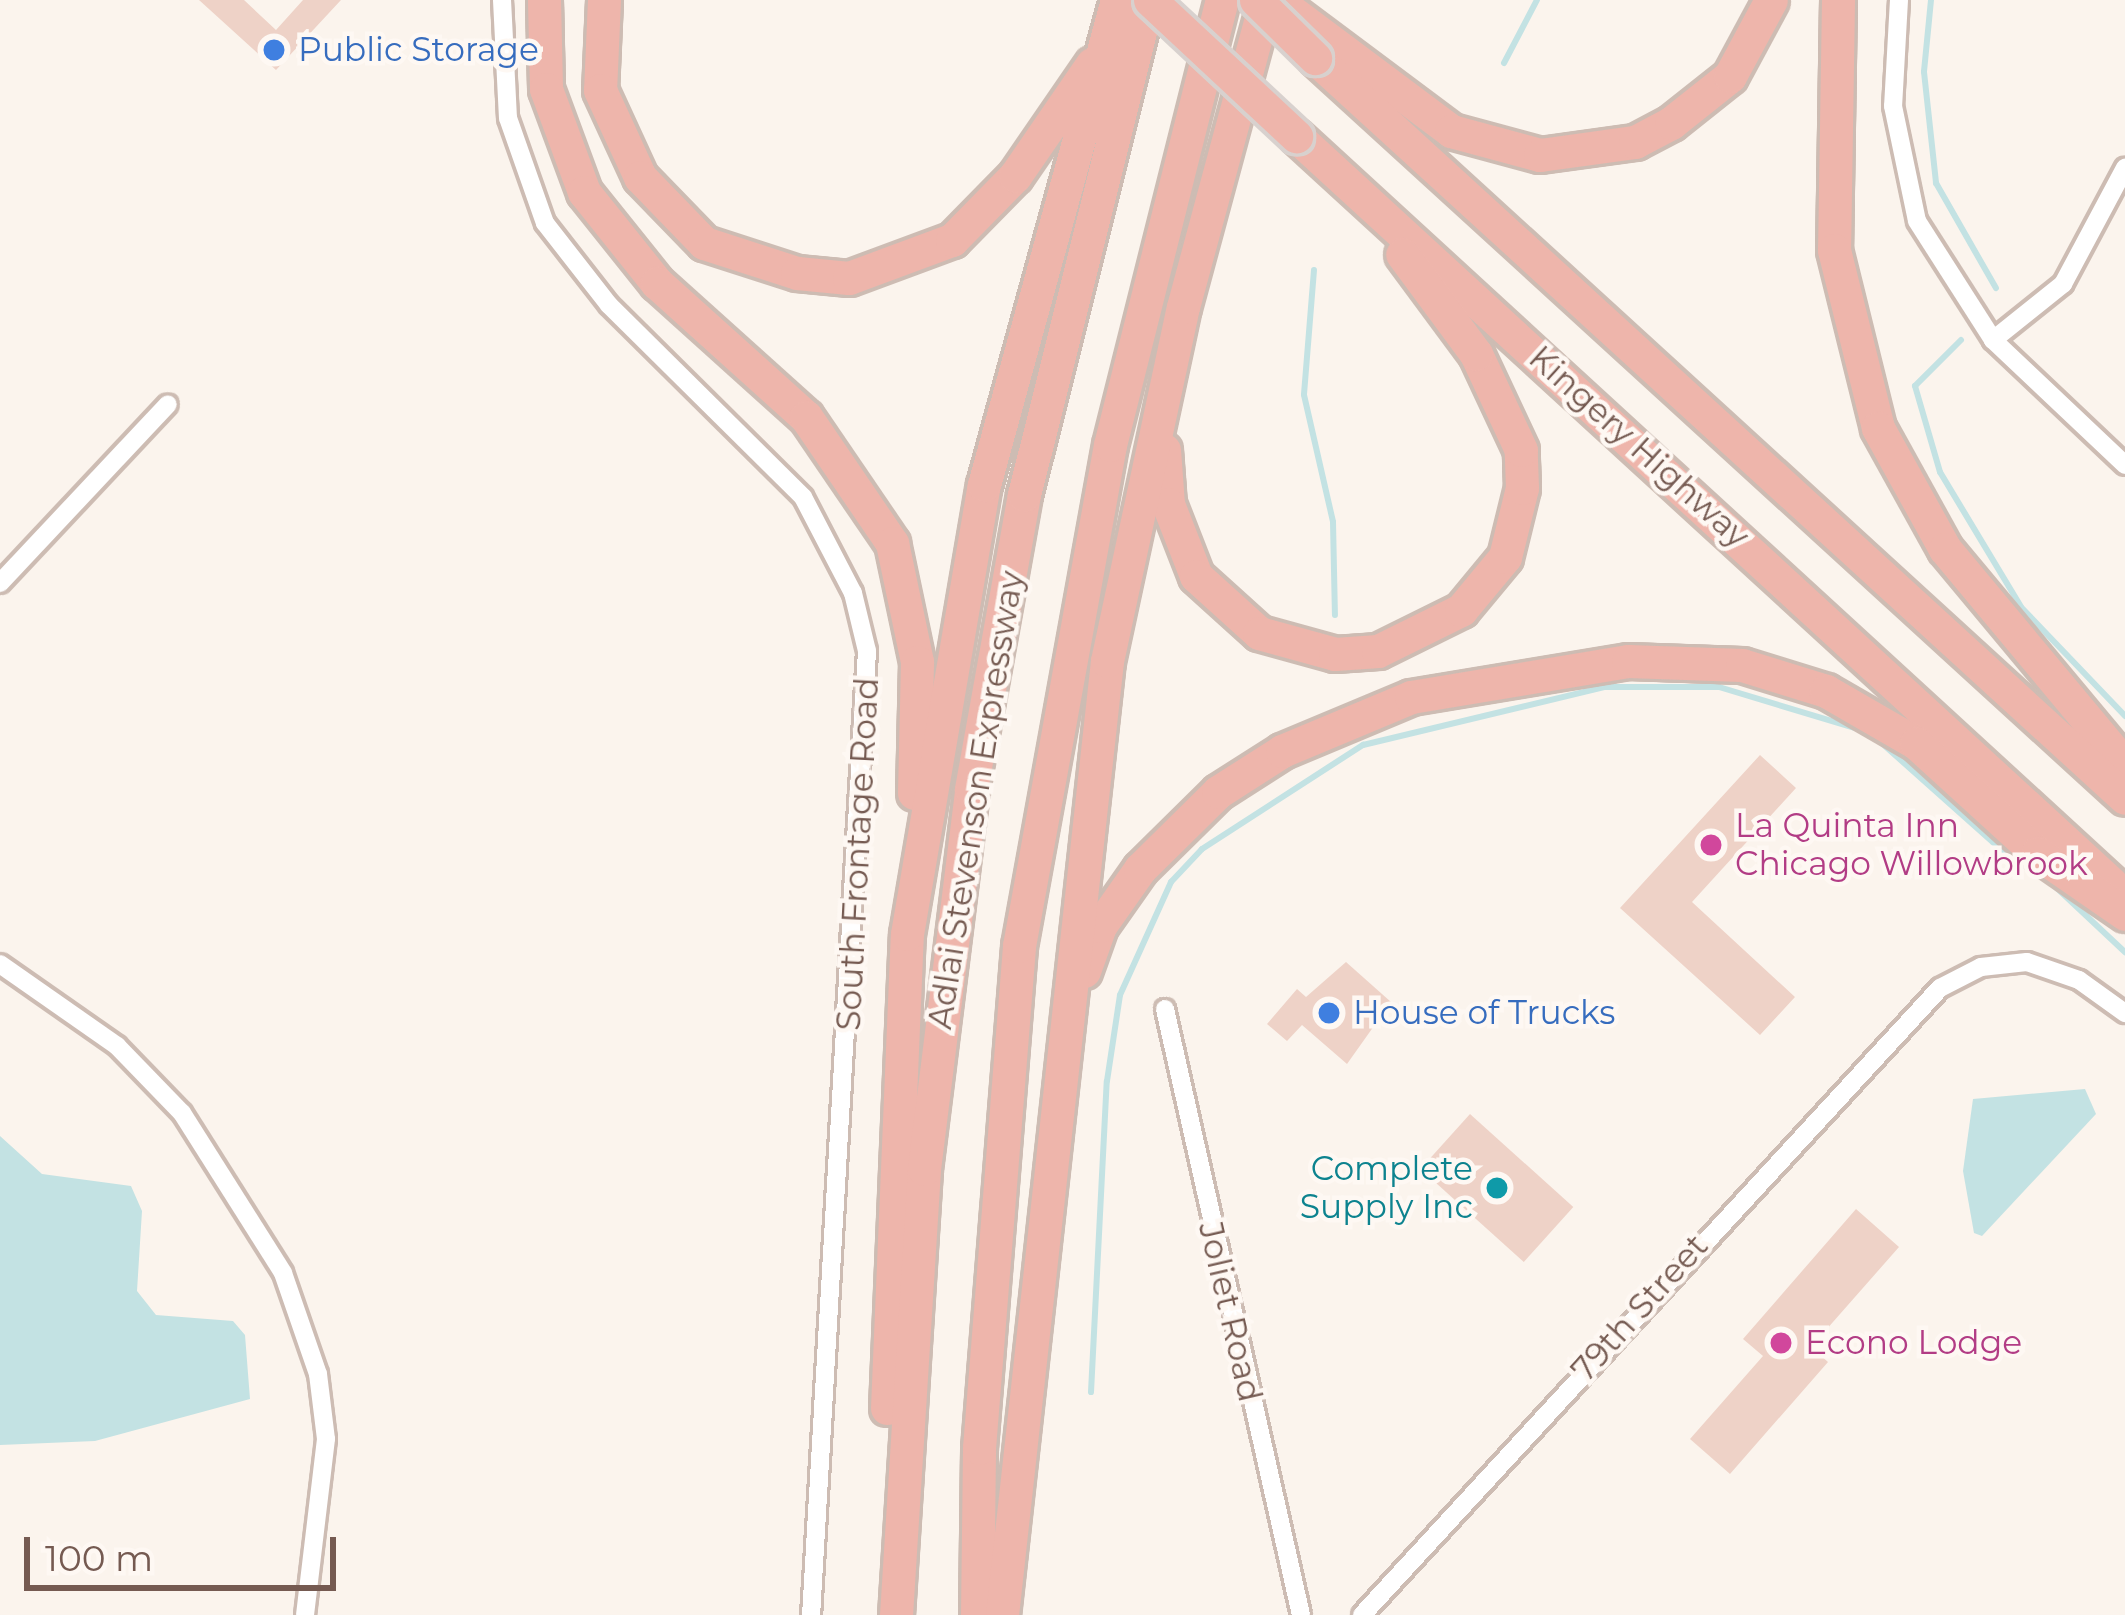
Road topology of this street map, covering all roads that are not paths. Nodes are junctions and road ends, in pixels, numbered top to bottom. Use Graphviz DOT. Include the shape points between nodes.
graph roads {
  1 [pos="502,0"];
  2 [pos="544,0"];
  3 [pos="604,0"];
  4 [pos="1118,0"];
  5 [pos="1149,0"];
  6 [pos="1222,0"];
  7 [pos="1256,0"];
  8 [pos="1266,0"];
  9 [pos="1276,0"];
  10 [pos="1771,0"];
  11 [pos="1838,0"];
  12 [pos="1899,0"];
  13 [pos="1318,45"];
  14 [pos="1105,49"];
  15 [pos="1324,160"];
  16 [pos="2125,167"];
  17 [pos="1183,307"];
  18 [pos="1993,340"];
  19 [pos="168,404"];
  20 [pos="2125,465"];
  21 [pos="0,584"];
  22 [pos="2125,765"];
  23 [pos="2125,797"];
  24 [pos="2125,897"];
  25 [pos="2125,914"];
  26 [pos="907,934"];
  27 [pos="0,964"];
  28 [pos="1165,1009"];
  29 [pos="2125,1013"];
  30 [pos="1064,1030"];
  31 [pos="895,1530"];
  32 [pos="305,1615"];
  33 [pos="811,1615"];
  34 [pos="896,1615"];
  35 [pos="977,1615"];
  36 [pos="1002,1615"];
  37 [pos="1301,1615"];
  38 [pos="1362,1615"];
  1 -- 33 [label="street, South Frontage Road" via="508,118 545,223 609,305 803,497 853,592 868,651"];
  2 -- 26 [label="highway" via="546,89 584,192 657,283 806,417 892,543 916,662"];
  3 -- 14 [label="highway" via="600,90 616,138 672,214 746,262 849,278 902,266 991,207"];
  4 -- 14 [label="highway"];
  5 -- 15 [label="highway, Kingery Highway, bridge"];
  5 -- 31 [label="highway, Adlai Stevenson Expressway" via="1024,495 971,789 924,1168"];
  6 -- 35 [label="highway, Adlai Stevenson Expressway" via="1110,445 1019,946 979,1448"];
  7 -- 13 [label="highway, bridge"];
  8 -- 17 [label="highway"];
  9 -- 13 [label="highway"];
  10 -- 13 [label="highway" via="1730,76 1671,123 1635,142 1540,154 1451,131"];
  11 -- 22 [label="highway" via="1834,250 1878,428 1945,549"];
  12 -- 18 [label="street" via="1901,171 1945,277"];
  13 -- 23 [label="highway"];
  14 -- 26 [label="highway" via="984,485"];
  15 -- 17 [label="highway" via="1439,298 1521,450 1522,488 1504,557 1460,610 1378,651 1335,654 1259,633 1196,576 1168,504 1163,453"];
  15 -- 24 [label="highway, Kingery Highway"];
  16 -- 18 [label="street" via="2063,284"];
  17 -- 30 [label="highway" via="1107,661"];
  18 -- 20 [label="street"];
  19 -- 21 [label="street"];
  25 -- 30 [label="highway" via="2037,853 1916,743 1826,691 1690,660 1561,665 1411,697 1282,751 1218,792 1140,869 1100,926"];
  26 -- 31 [label="highway" via="884,1365"];
  27 -- 32 [label="street" via="89,1024 182,1112 283,1273 318,1374 326,1439"];
  28 -- 37 [label="street, Joliet Road"];
  29 -- 38 [label="street, 79th Street" via="2079,980 2027,962 1981,967 1921,1004"];
  30 -- 36 [label="highway"];
  31 -- 34 [label="highway, Adlai Stevenson Expressway"];
}
